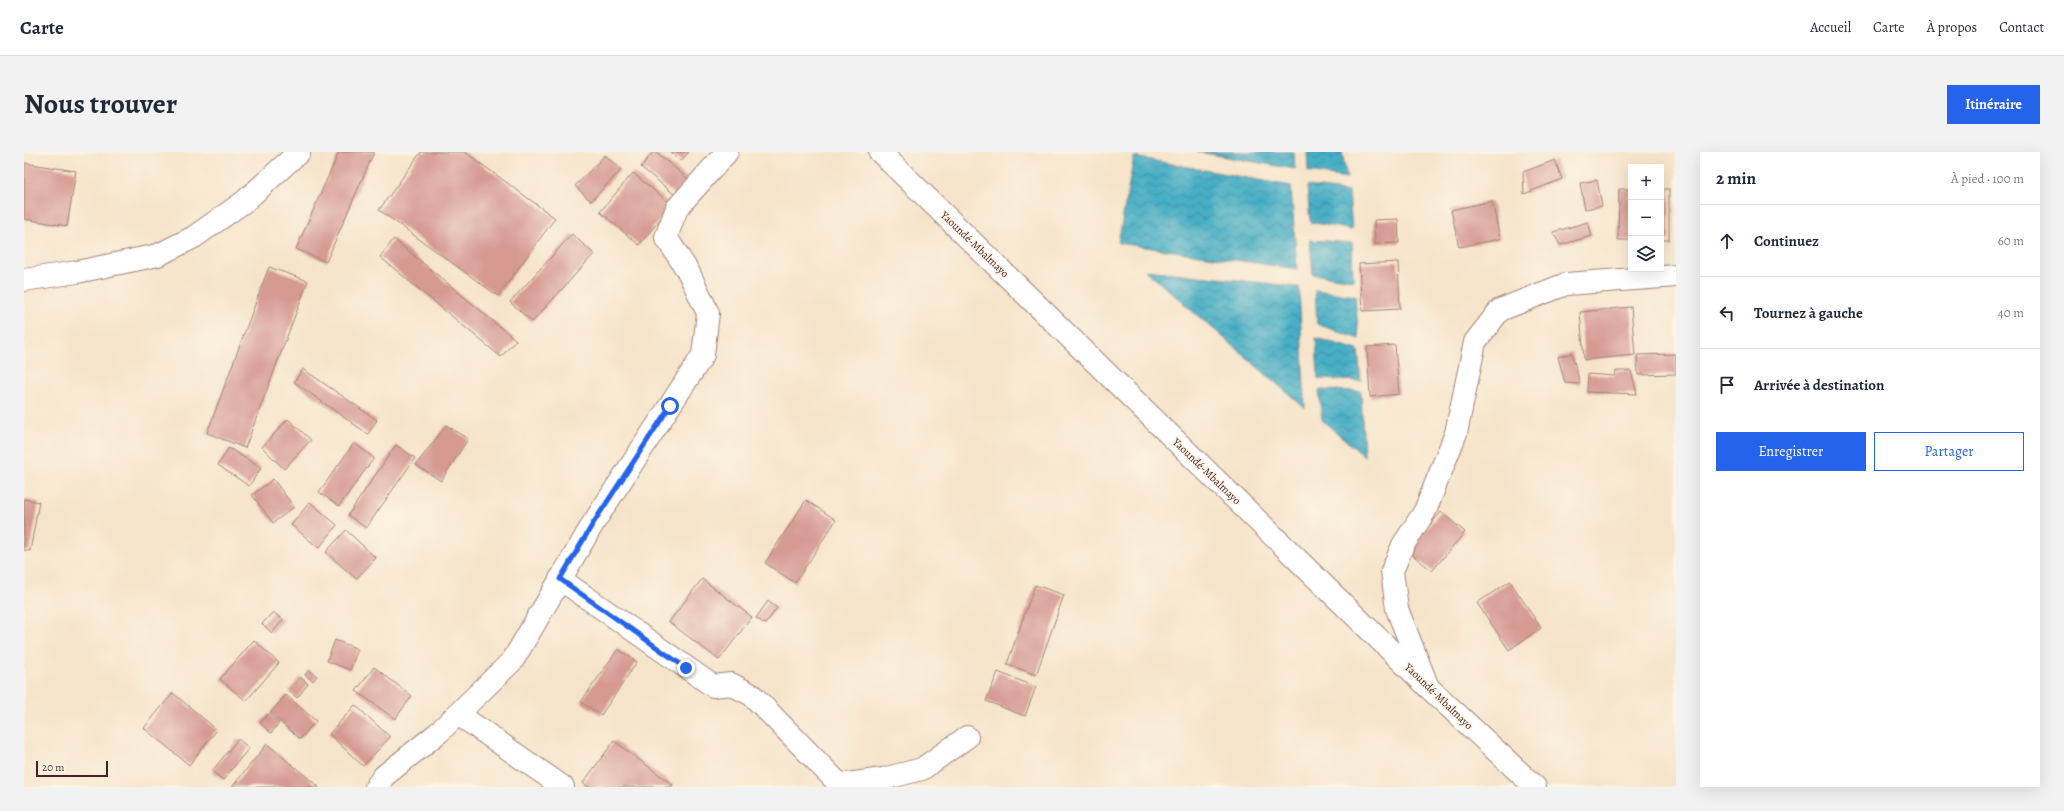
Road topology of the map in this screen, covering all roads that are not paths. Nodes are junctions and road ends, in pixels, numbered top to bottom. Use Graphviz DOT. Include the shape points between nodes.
graph roads {
  1 [pos="299,152"];
  2 [pos="727,152"];
  3 [pos="880,152"];
  4 [pos="1676,276"];
  5 [pos="24,280"];
  6 [pos="560,579"];
  7 [pos="1428,686"];
  8 [pos="458,714"];
  9 [pos="967,737"];
  10 [pos="376,787"];
  11 [pos="563,787"];
  12 [pos="1535,787"];
  1 -- 5 [label="main road" via="245,201 194,237 158,255"];
  2 -- 6 [label="main road" via="677,208 666,237 689,272 708,313 703,355 594,522"];
  3 -- 7 [label="main road, Yaoundé-Mbalmayo"];
  4 -- 7 [label="main road" via="1566,284 1500,310 1475,342 1456,433 1425,511 1403,545 1392,571 1397,609"];
  6 -- 8 [label="main road" via="513,660"];
  6 -- 9 [label="main road" via="713,686 731,684 752,695 840,785 883,779 922,769"];
  7 -- 12 [label="main road, Yaoundé-Mbalmayo"];
  8 -- 10 [label="main road" via="384,776"];
  8 -- 11 [label="main road"];
}
